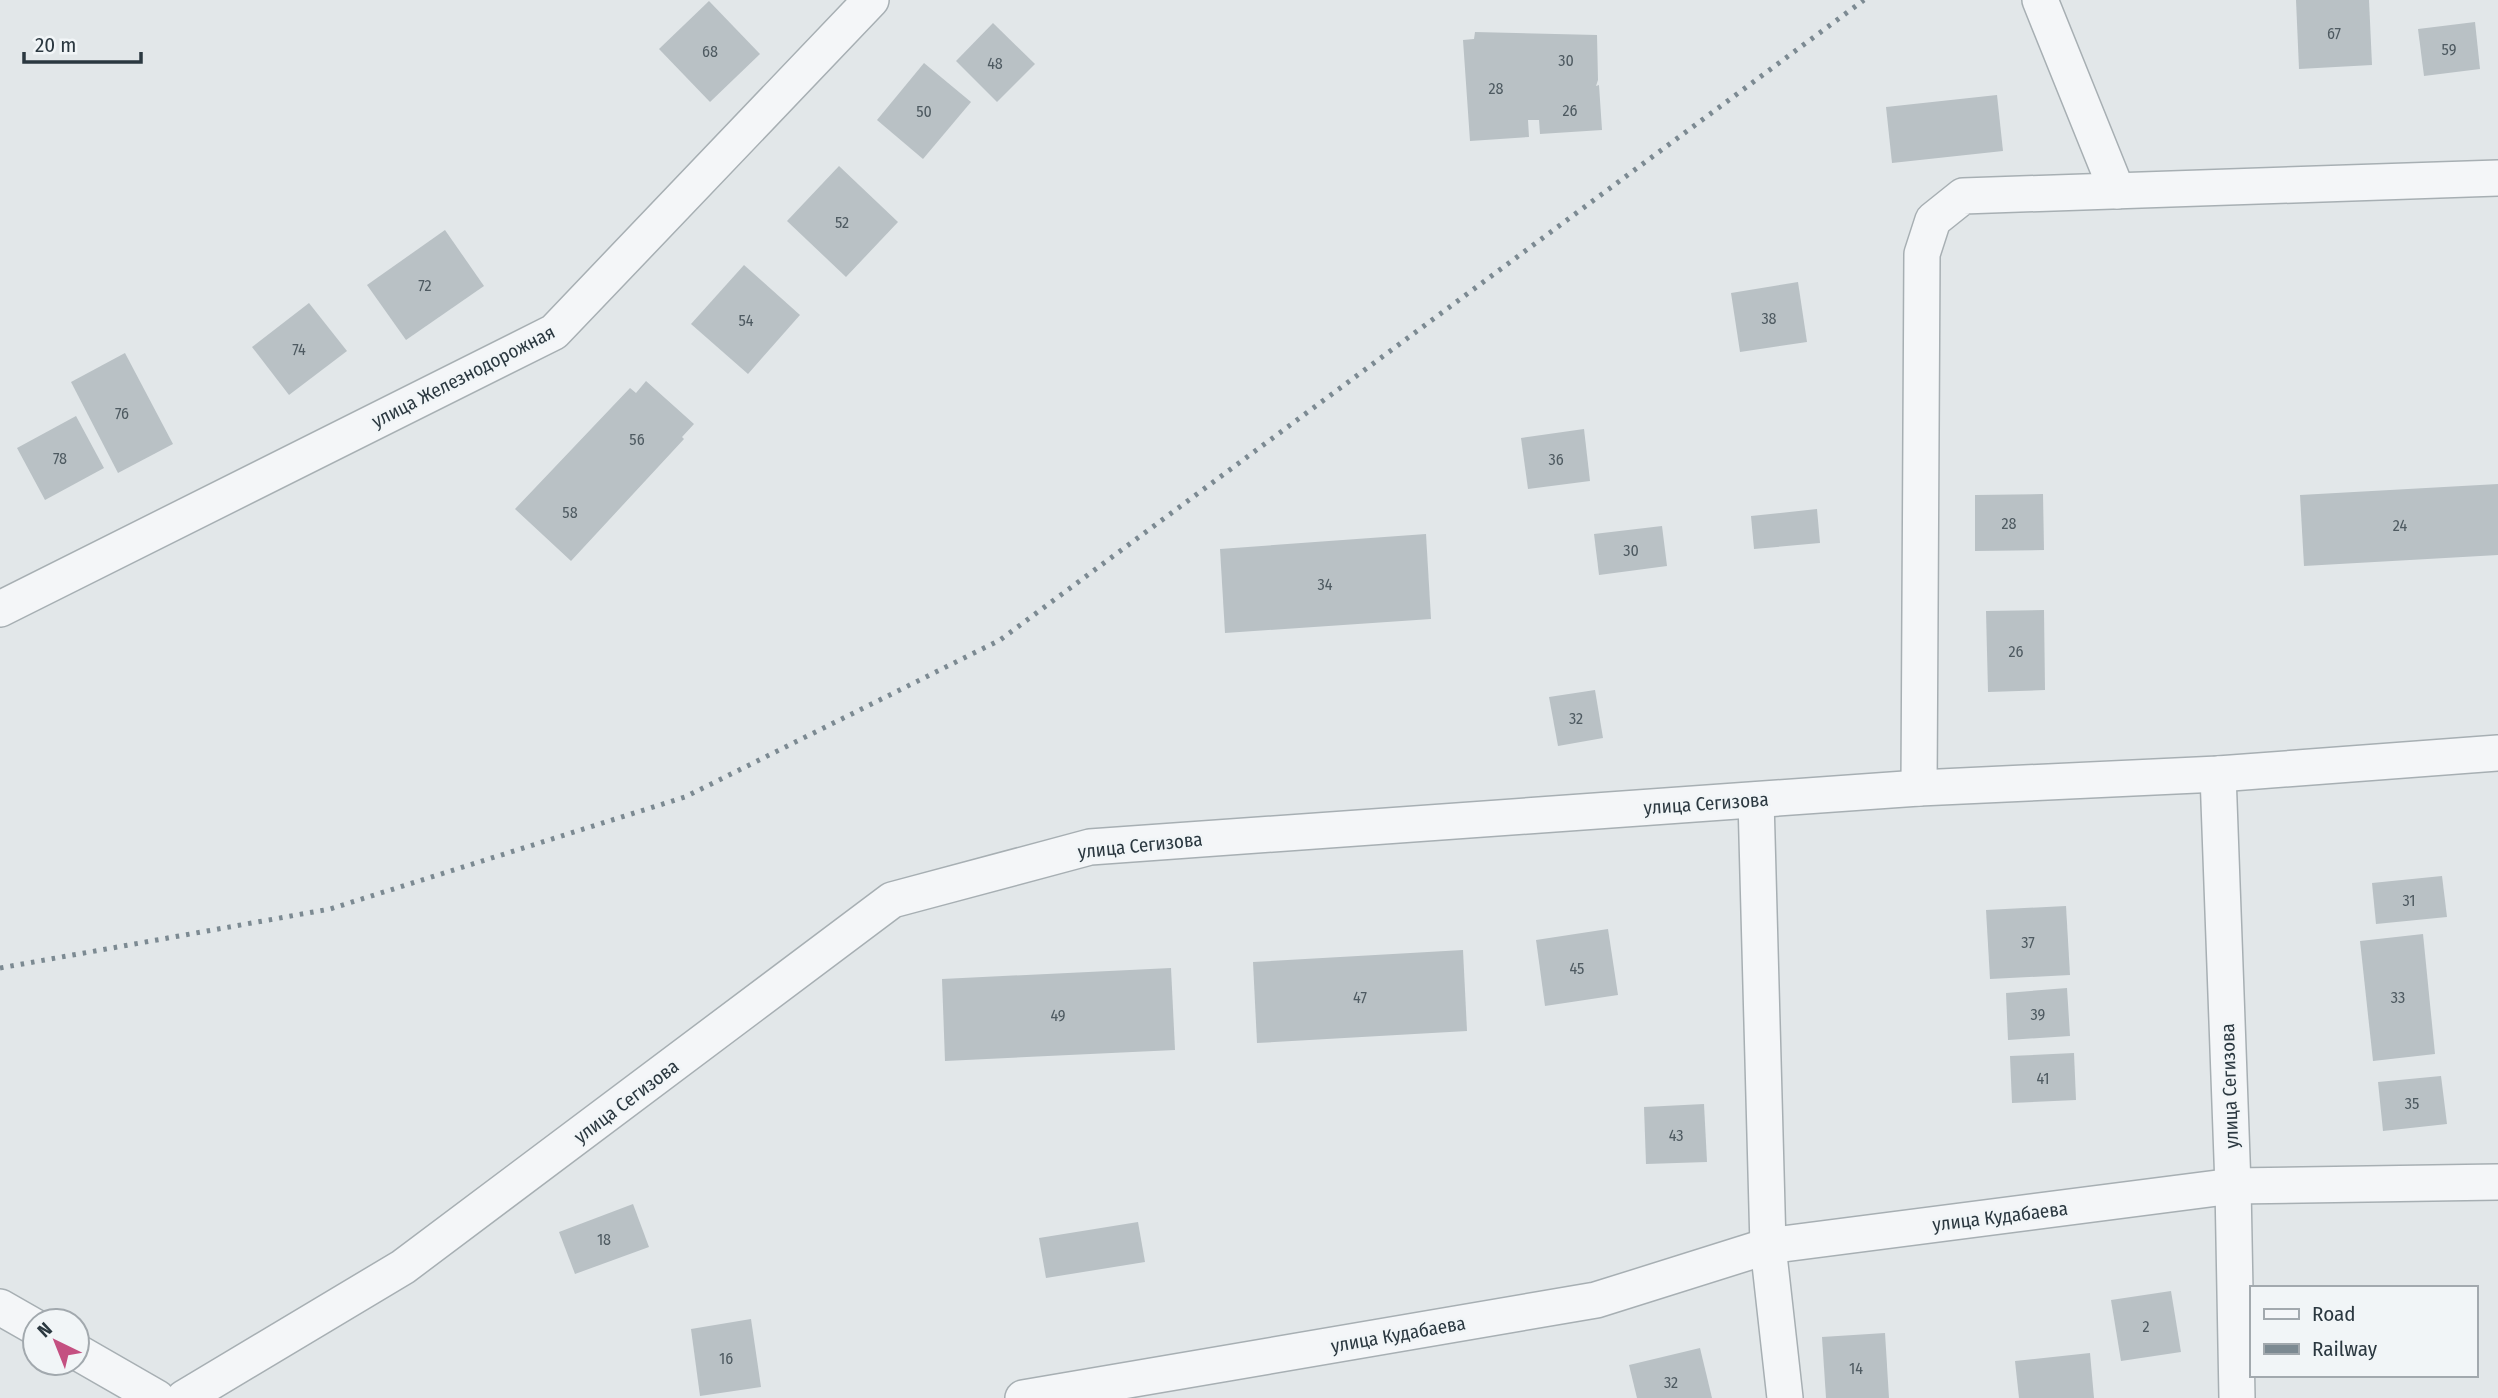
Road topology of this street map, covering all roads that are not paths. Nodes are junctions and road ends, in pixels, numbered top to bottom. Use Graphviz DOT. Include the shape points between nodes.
graph roads {
  1 [pos="872,0"];
  2 [pos="2040,0"];
  3 [pos="2498,178"];
  4 [pos="2117,191"];
  5 [pos="0,609"];
  6 [pos="2498,753"];
  7 [pos="2218,774"];
  8 [pos="1919,788"];
  9 [pos="1756,800"];
  10 [pos="2498,1182"];
  11 [pos="2233,1186"];
  12 [pos="1768,1247"];
  13 [pos="0,1307"];
  14 [pos="21,1319"];
  15 [pos="91,1360"];
  16 [pos="157,1398"];
  17 [pos="184,1398"];
  18 [pos="1023,1398"];
  19 [pos="1785,1398"];
  20 [pos="2237,1398"];
  1 -- 5 [label="street, улица Железнодорожная" via="554,332"];
  2 -- 4 [label="street"];
  3 -- 4 [label="street"];
  4 -- 8 [label="street" via="1963,196 1933,220 1925,242"];
  6 -- 7 [label="street, улица Сегизова"];
  7 -- 8 [label="street, улица Сегизова"];
  7 -- 11 [label="street, улица Сегизова"];
  8 -- 9 [label="street, улица Сегизова"];
  9 -- 12 [label="street"];
  9 -- 17 [label="street, улица Сегизова" via="1090,846 892,900 403,1267"];
  10 -- 11 [label="street, улица Кудабаева"];
  11 -- 12 [label="street, улица Кудабаева"];
  11 -- 20 [label="street, улица Сегизова"];
  12 -- 18 [label="street, улица Кудабаева" via="1596,1300"];
  12 -- 19 [label="street"];
  13 -- 14 [label="street"];
  15 -- 16 [label="street"];
}
